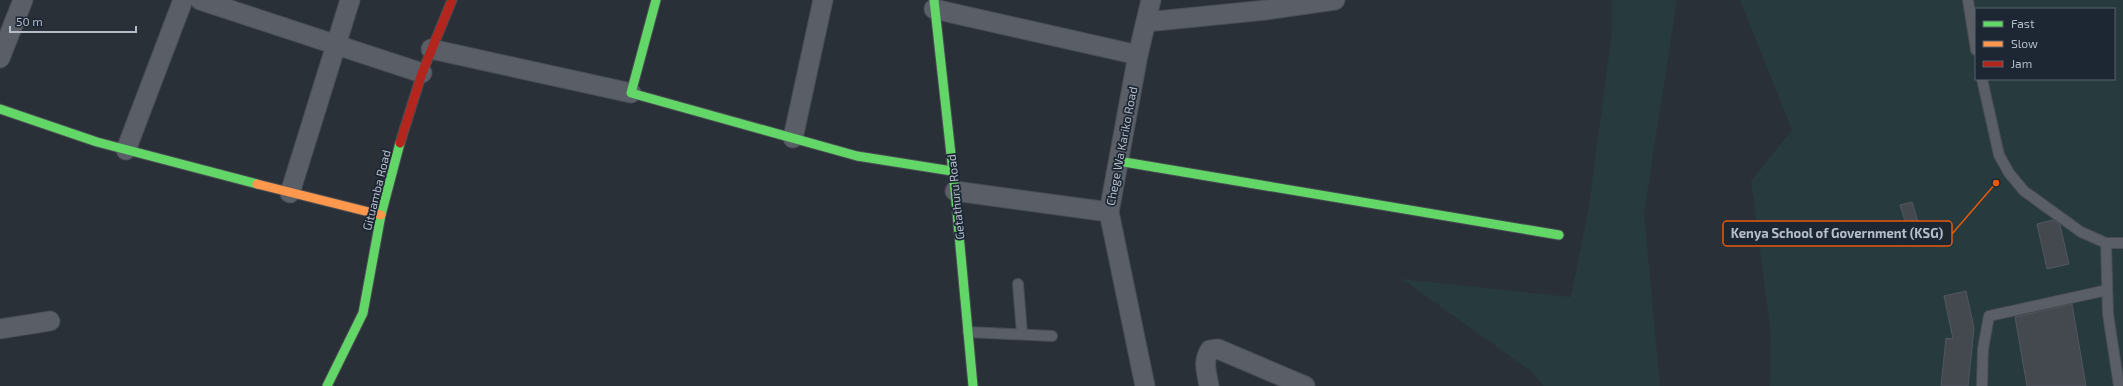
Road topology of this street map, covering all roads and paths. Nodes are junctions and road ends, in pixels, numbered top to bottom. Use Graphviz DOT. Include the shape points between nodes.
graph roads {
  1 [pos="23,0"];
  2 [pos="183,0"];
  3 [pos="200,0"];
  4 [pos="350,0"];
  5 [pos="452,0"];
  6 [pos="656,0"];
  7 [pos="823,0"];
  8 [pos="1151,0"];
  9 [pos="1335,0"];
  10 [pos="1968,0"];
  11 [pos="934,4"];
  12 [pos="1146,22"];
  13 [pos="1975,44"];
  14 [pos="337,45"];
  15 [pos="431,49"];
  16 [pos="1138,55"];
  17 [pos="0,58"];
  18 [pos="422,72"];
  19 [pos="1982,80"];
  20 [pos="631,93"];
  21 [pos="0,109"];
  22 [pos="793,138"];
  23 [pos="126,150"];
  24 [pos="1118,161"];
  25 [pos="952,171"];
  26 [pos="955,191"];
  27 [pos="290,193"];
  28 [pos="1109,212"];
  29 [pos="381,215"];
  30 [pos="1559,234"];
  31 [pos="2106,243"];
  32 [pos="2123,243"];
  33 [pos="1018,284"];
  34 [pos="2107,290"];
  35 [pos="50,321"];
  36 [pos="0,329"];
  37 [pos="968,332"];
  38 [pos="1022,334"];
  39 [pos="1052,336"];
  40 [pos="327,386"];
  41 [pos="973,386"];
  42 [pos="1144,386"];
  43 [pos="1209,386"];
  44 [pos="1305,386"];
  45 [pos="1982,386"];
  46 [pos="2119,386"];
  1 -- 17 [label="street"];
  2 -- 23 [label="street"];
  3 -- 14 [label="street"];
  4 -- 14 [label="street"];
  5 -- 15 [label="street, Gituamba Road"];
  6 -- 20 [label="street"];
  7 -- 22 [label="street"];
  8 -- 12 [label="street, Chege Wa Kariko Road"];
  9 -- 12 [label="street"];
  10 -- 13 [label="lane"];
  11 -- 16 [label="street, Getathuru Road"];
  11 -- 25 [label="street, Getathuru Road"];
  12 -- 16 [label="street, Chege Wa Kariko Road"];
  14 -- 18 [label="street"];
  14 -- 27 [label="street"];
  15 -- 18 [label="street, Gituamba Road"];
  15 -- 20 [label="street"];
  16 -- 24 [label="street, Chege Wa Kariko Road"];
  18 -- 29 [label="street, Gituamba Road"];
  19 -- 31 [label="lane" via="1999,155 2009,173 2024,190 2051,212 2081,232"];
  20 -- 22 [label="street"];
  21 -- 23 [label="street"];
  22 -- 25 [label="street" via="857,156"];
  23 -- 27 [label="street"];
  24 -- 28 [label="street, Chege Wa Kariko Road"];
  24 -- 30 [label="street"];
  25 -- 26 [label="street, Getathuru Road"];
  26 -- 28 [label="street"];
  26 -- 37 [label="street, Getathuru Road"];
  27 -- 29 [label="street"];
  28 -- 42 [label="street, Chege Wa Kariko Road"];
  29 -- 40 [label="street, Gituamba Road" via="363,313"];
  31 -- 32 [label="lane"];
  31 -- 34 [label="lane"];
  33 -- 38 [label="lane"];
  34 -- 45 [label="lane" via="1989,316 1983,349"];
  34 -- 46 [label="lane"];
  35 -- 36 [label="street"];
  37 -- 38 [label="lane"];
  37 -- 41 [label="street, Getathuru Road"];
  38 -- 39 [label="lane"];
  43 -- 44 [label="street" via="1205,364 1207,355 1210,350 1218,349"];
}
